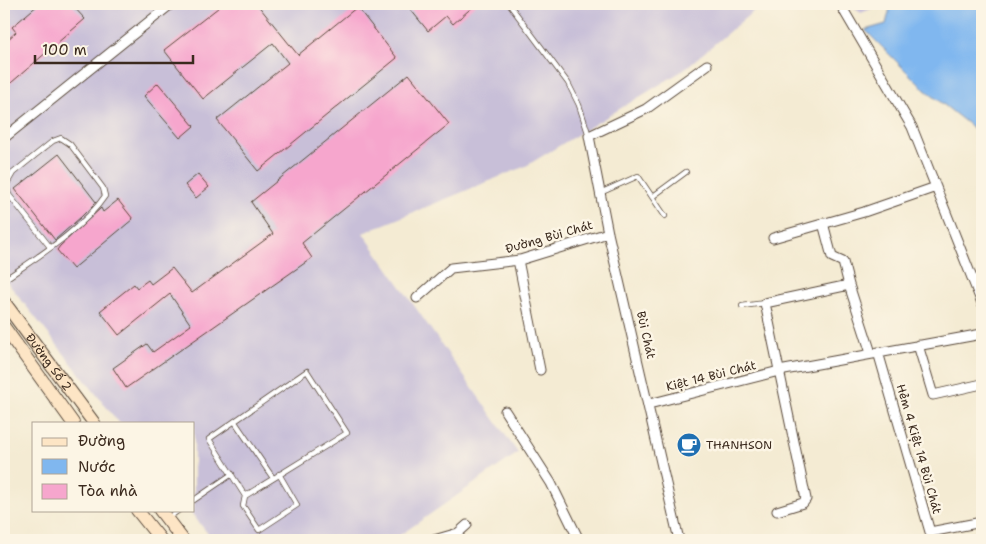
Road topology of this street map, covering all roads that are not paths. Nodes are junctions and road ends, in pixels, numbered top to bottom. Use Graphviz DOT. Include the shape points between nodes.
graph roads {
  1 [pos="171,4"];
  2 [pos="510,4"];
  3 [pos="840,4"];
  4 [pos="707,65"];
  5 [pos="589,136"];
  6 [pos="4,138"];
  7 [pos="686,172"];
  8 [pos="936,187"];
  9 [pos="600,193"];
  10 [pos="652,197"];
  11 [pos="665,216"];
  12 [pos="823,223"];
  13 [pos="608,233"];
  14 [pos="773,238"];
  15 [pos="50,247"];
  16 [pos="518,260"];
  17 [pos="4,280"];
  18 [pos="849,285"];
  19 [pos="417,298"];
  20 [pos="4,302"];
  21 [pos="765,303"];
  22 [pos="982,303"];
  23 [pos="742,306"];
  24 [pos="4,327"];
  25 [pos="982,334"];
  26 [pos="918,345"];
  27 [pos="874,353"];
  28 [pos="540,370"];
  29 [pos="779,371"];
  30 [pos="982,384"];
  31 [pos="649,404"];
  32 [pos="505,411"];
  33 [pos="72,422"];
  34 [pos="93,422"];
  35 [pos="235,422"];
  36 [pos="232,474"];
  37 [pos="279,474"];
  38 [pos="273,478"];
  39 [pos="245,496"];
  40 [pos="195,499"];
  41 [pos="777,511"];
  42 [pos="140,512"];
  43 [pos="163,515"];
  44 [pos="982,522"];
  45 [pos="467,525"];
  46 [pos="161,540"];
  47 [pos="183,540"];
  48 [pos="434,540"];
  49 [pos="579,540"];
  50 [pos="679,540"];
  1 -- 6 [label="street"];
  2 -- 5 [label="lane" via="568,83 580,105"];
  3 -- 8 [label="street" via="912,127"];
  4 -- 5 [label="street" via="646,109"];
  5 -- 9 [label="street, Bùi Chát"];
  7 -- 10 [label="lane"];
  8 -- 12 [label="street"];
  8 -- 22 [label="street"];
  9 -- 10 [label="lane" via="636,175"];
  9 -- 13 [label="street, Bùi Chát"];
  10 -- 11 [label="lane"];
  12 -- 14 [label="street"];
  12 -- 18 [label="street" via="829,251 832,257 844,264"];
  13 -- 16 [label="street, Đường Bùi Chát"];
  13 -- 31 [label="street, Bùi Chát"];
  15 -- 15 [label="lane" via="9,195 6,185 13,173 61,138 70,144 103,188 105,196 96,210"];
  15 -- 17 [label="lane"];
  16 -- 19 [label="street, Đường Bùi Chát" via="451,268"];
  16 -- 28 [label="street"];
  18 -- 21 [label="street"];
  18 -- 27 [label="street"];
  20 -- 34 [label="street, Đường Số 2"];
  21 -- 23 [label="lane"];
  21 -- 29 [label="street"];
  24 -- 33 [label="street, Đường Số 2"];
  25 -- 26 [label="street, Kiệt 14 Bùi Chát"];
  26 -- 27 [label="street, Kiệt 14 Bùi Chát"];
  26 -- 30 [label="street" via="933,394"];
  27 -- 29 [label="street, Kiệt 14 Bùi Chát"];
  27 -- 44 [label="street, Hẻm 4 Kiệt 14 Bùi Chát" via="930,532"];
  29 -- 31 [label="street, Kiệt 14 Bùi Chát"];
  29 -- 41 [label="street" via="806,499 803,503"];
  31 -- 50 [label="street, Bùi Chát"];
  32 -- 49 [label="street" via="551,483"];
  35 -- 36 [label="lane" via="209,439"];
  35 -- 37 [label="lane" via="307,372 347,433"];
  35 -- 38 [label="lane"];
  36 -- 39 [label="lane"];
  36 -- 40 [label="lane"];
  37 -- 38 [label="lane"];
  37 -- 39 [label="lane" via="297,505 259,530 243,506"];
  38 -- 39 [label="lane"];
  42 -- 46 [label="street"];
  43 -- 47 [label="street"];
  45 -- 48 [label="street" via="458,533"];
}
